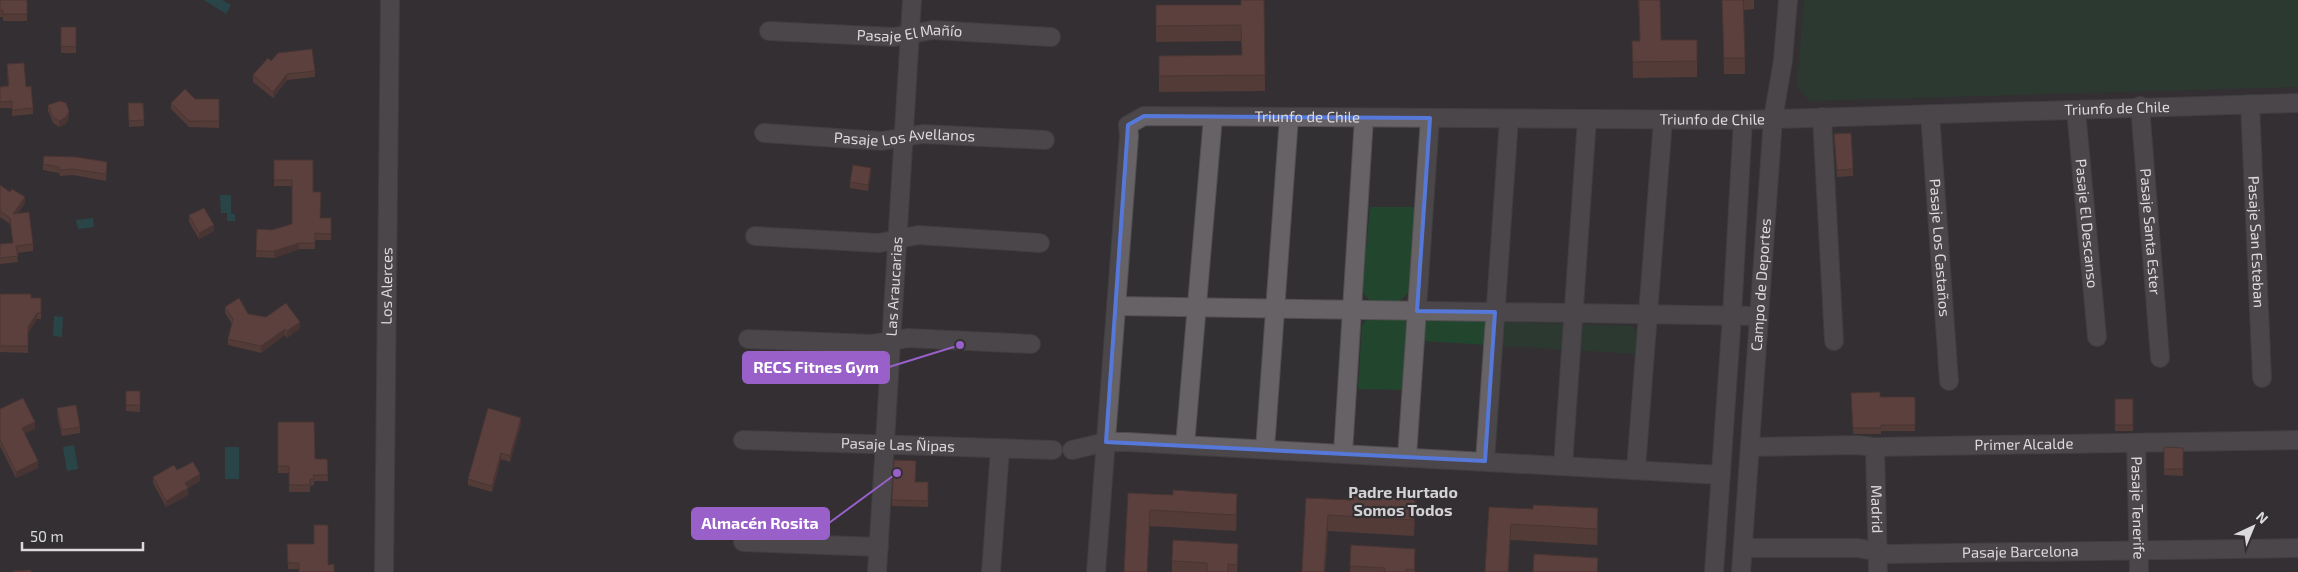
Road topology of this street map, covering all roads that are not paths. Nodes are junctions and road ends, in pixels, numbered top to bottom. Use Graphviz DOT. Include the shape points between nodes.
graph roads {
  1 [pos="390,0"];
  2 [pos="912,0"];
  3 [pos="1788,0"];
  4 [pos="769,31"];
  5 [pos="910,34"];
  6 [pos="1051,37"];
  7 [pos="2298,103"];
  8 [pos="2250,104"];
  9 [pos="2140,106"];
  10 [pos="2076,110"];
  11 [pos="1930,114"];
  12 [pos="1212,116"];
  13 [pos="1822,116"];
  14 [pos="1289,117"];
  15 [pos="1364,118"];
  16 [pos="1430,118"];
  17 [pos="1509,119"];
  18 [pos="1587,119"];
  19 [pos="1773,119"];
  20 [pos="1663,120"];
  21 [pos="1743,120"];
  22 [pos="764,133"];
  23 [pos="904,137"];
  24 [pos="1045,140"];
  25 [pos="755,236"];
  26 [pos="898,239"];
  27 [pos="1040,243"];
  28 [pos="1116,306"];
  29 [pos="1196,308"];
  30 [pos="1275,309"];
  31 [pos="1352,310"];
  32 [pos="1417,311"];
  33 [pos="1495,312"];
  34 [pos="1574,313"];
  35 [pos="1648,314"];
  36 [pos="1732,315"];
  37 [pos="1758,316"];
  38 [pos="2097,336"];
  39 [pos="748,339"];
  40 [pos="892,341"];
  41 [pos="1834,341"];
  42 [pos="1031,344"];
  43 [pos="2160,358"];
  44 [pos="2262,378"];
  45 [pos="1949,381"];
  46 [pos="743,440"];
  47 [pos="2298,440"];
  48 [pos="1106,442"];
  49 [pos="885,443"];
  50 [pos="2136,443"];
  51 [pos="1185,445"];
  52 [pos="1750,447"];
  53 [pos="1875,447"];
  54 [pos="1000,448"];
  55 [pos="1265,449"];
  56 [pos="1053,450"];
  57 [pos="1072,450"];
  58 [pos="1344,453"];
  59 [pos="1407,457"];
  60 [pos="1485,461"];
  61 [pos="1563,465"];
  62 [pos="1636,469"];
  63 [pos="1721,475"];
  64 [pos="743,542"];
  65 [pos="879,547"];
  66 [pos="1743,548"];
  67 [pos="2298,548"];
  68 [pos="2139,551"];
  69 [pos="1877,552"];
  70 [pos="384,572"];
  71 [pos="877,572"];
  72 [pos="991,572"];
  73 [pos="1096,572"];
  74 [pos="1714,572"];
  75 [pos="1742,572"];
  76 [pos="1878,572"];
  77 [pos="2139,572"];
  1 -- 70 [label="street, Los Alerces"];
  2 -- 5 [label="street, Las Araucarias"];
  3 -- 19 [label="street, Campo de Deportes" via="1783,60"];
  4 -- 5 [label="street, Pasaje El Mañío" via="894,37"];
  5 -- 6 [label="street, Pasaje El Mañío" via="933,30"];
  5 -- 23 [label="street, Las Araucarias"];
  7 -- 8 [label="street, Triunfo de Chile"];
  8 -- 9 [label="street, Triunfo de Chile"];
  8 -- 44 [label="street, Pasaje San Esteban"];
  9 -- 10 [label="street, Triunfo de Chile"];
  9 -- 43 [label="street, Pasaje Santa Ester"];
  10 -- 11 [label="street, Triunfo de Chile"];
  10 -- 38 [label="street, Pasaje El Descanso"];
  11 -- 13 [label="street, Triunfo de Chile"];
  11 -- 45 [label="street, Pasaje Los Castaños"];
  12 -- 14 [label="street, Triunfo de Chile"];
  12 -- 28 [label="street, Triunfo de Chile" via="1144,116 1128,125"];
  12 -- 29 [label="street"];
  13 -- 19 [label="street, Triunfo de Chile"];
  13 -- 41 [label="street"];
  14 -- 15 [label="street, Triunfo de Chile"];
  14 -- 30 [label="street"];
  15 -- 16 [label="street, Triunfo de Chile"];
  15 -- 31 [label="street"];
  16 -- 17 [label="street, Triunfo de Chile"];
  16 -- 32 [label="street"];
  17 -- 18 [label="street, Triunfo de Chile"];
  17 -- 33 [label="street"];
  18 -- 20 [label="street, Triunfo de Chile"];
  18 -- 34 [label="street"];
  19 -- 21 [label="street, Triunfo de Chile"];
  19 -- 37 [label="street, Campo de Deportes"];
  20 -- 21 [label="street, Triunfo de Chile"];
  20 -- 35 [label="street"];
  21 -- 36 [label="street, Campo de Deportes"];
  22 -- 23 [label="street, Pasaje Los Avellanos" via="882,141"];
  23 -- 24 [label="street, Pasaje Los Avellanos" via="923,134"];
  23 -- 26 [label="street, Las Araucarias"];
  25 -- 26 [label="street" via="879,243"];
  26 -- 27 [label="street" via="918,235"];
  26 -- 40 [label="street, Las Araucarias"];
  28 -- 29 [label="street"];
  28 -- 48 [label="street"];
  29 -- 30 [label="street"];
  29 -- 51 [label="street"];
  30 -- 31 [label="street"];
  30 -- 55 [label="street"];
  31 -- 32 [label="street"];
  31 -- 58 [label="street"];
  32 -- 33 [label="street"];
  32 -- 59 [label="street"];
  33 -- 34 [label="street"];
  33 -- 60 [label="street"];
  34 -- 35 [label="street"];
  34 -- 61 [label="street"];
  35 -- 36 [label="street"];
  35 -- 62 [label="street"];
  36 -- 37 [label="street"];
  36 -- 63 [label="street, Campo de Deportes"];
  37 -- 52 [label="street, Campo de Deportes"];
  39 -- 40 [label="street" via="872,344"];
  40 -- 42 [label="street" via="908,338"];
  40 -- 49 [label="street, Las Araucarias"];
  46 -- 49 [label="street, Pasaje Las Ñipas" via="873,446"];
  47 -- 50 [label="street, Primer Alcalde"];
  48 -- 51 [label="street"];
  48 -- 57 [label="street"];
  48 -- 73 [label="street"];
  49 -- 54 [label="street, Pasaje Las Ñipas"];
  49 -- 65 [label="street, Las Araucarias"];
  50 -- 53 [label="street, Primer Alcalde"];
  50 -- 68 [label="street, Pasaje Tenerife"];
  51 -- 55 [label="street"];
  52 -- 53 [label="street, Primer Alcalde"];
  52 -- 66 [label="street, Campo de Deportes"];
  53 -- 69 [label="street, Madrid"];
  54 -- 56 [label="street, Pasaje Las Ñipas"];
  54 -- 72 [label="street"];
  55 -- 58 [label="street"];
  58 -- 59 [label="street"];
  59 -- 60 [label="street"];
  60 -- 61 [label="street"];
  61 -- 62 [label="street"];
  62 -- 63 [label="street"];
  63 -- 74 [label="street, Campo de Deportes"];
  64 -- 65 [label="street"];
  65 -- 71 [label="street, Las Araucarias"];
  66 -- 69 [label="street, Pasaje Barcelona" via="1858,548"];
  66 -- 75 [label="street, Campo de Deportes"];
  67 -- 68 [label="street, Pasaje Barcelona"];
  68 -- 69 [label="street, Pasaje Barcelona"];
  68 -- 77 [label="street, Pasaje Tenerife"];
  69 -- 76 [label="street, Madrid"];
}
